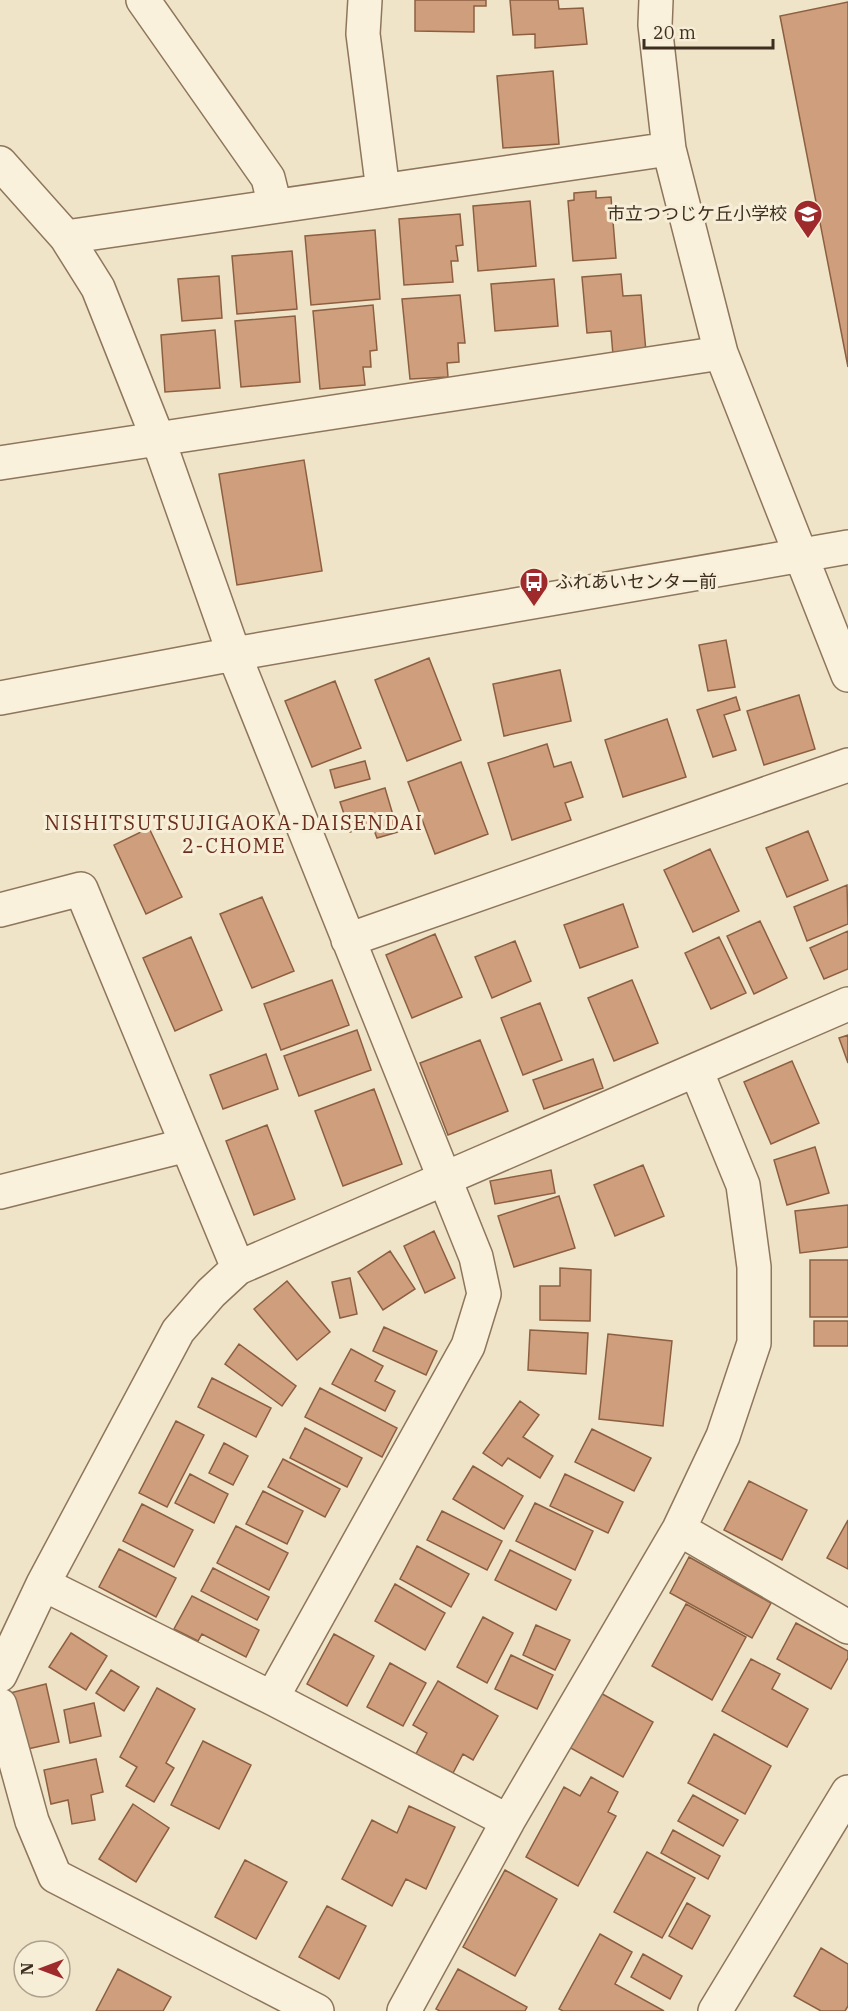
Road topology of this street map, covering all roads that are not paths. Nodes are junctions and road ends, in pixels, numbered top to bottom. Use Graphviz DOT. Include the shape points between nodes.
graph roads {
  1 [pos="143,0"];
  2 [pos="365,0"];
  3 [pos="656,0"];
  4 [pos="669,149"];
  5 [pos="0,164"];
  6 [pos="383,191"];
  7 [pos="275,207"];
  8 [pos="66,237"];
  9 [pos="721,353"];
  10 [pos="158,439"];
  11 [pos="0,463"];
  12 [pos="848,547"];
  13 [pos="800,555"];
  14 [pos="234,654"];
  15 [pos="848,675"];
  16 [pos="0,698"];
  17 [pos="848,765"];
  18 [pos="0,910"];
  19 [pos="348,940"];
  20 [pos="848,1004"];
  21 [pos="696,1070"];
  22 [pos="186,1145"];
  23 [pos="445,1179"];
  24 [pos="0,1192"];
  25 [pos="238,1268"];
  26 [pos="679,1529"];
  27 [pos="43,1584"];
  28 [pos="848,1627"];
  29 [pos="0,1675"];
  30 [pos="272,1698"];
  31 [pos="0,1705"];
  32 [pos="848,1792"];
  33 [pos="508,1821"];
  34 [pos="721,2008"];
  35 [pos="317,2011"];
  36 [pos="404,2011"];
  1 -- 7 [label="street" via="268,178"];
  2 -- 6 [label="street" via="363,33"];
  3 -- 4 [label="street" via="655,25"];
  4 -- 6 [label="street"];
  4 -- 9 [label="street"];
  5 -- 8 [label="street"];
  6 -- 7 [label="street"];
  7 -- 8 [label="street"];
  8 -- 10 [label="street" via="98,288"];
  9 -- 10 [label="street"];
  9 -- 13 [label="street"];
  10 -- 11 [label="street"];
  10 -- 14 [label="street"];
  12 -- 13 [label="street"];
  13 -- 14 [label="street"];
  13 -- 15 [label="street"];
  14 -- 16 [label="street"];
  14 -- 19 [label="street"];
  17 -- 19 [label="street"];
  18 -- 22 [label="street" via="81,889"];
  19 -- 23 [label="street"];
  20 -- 21 [label="street"];
  21 -- 23 [label="street"];
  21 -- 26 [label="street" via="743,1185 754,1267 754,1343 723,1436"];
  22 -- 24 [label="street"];
  22 -- 25 [label="street"];
  23 -- 25 [label="street"];
  23 -- 30 [label="street" via="476,1257 484,1294 468,1346"];
  25 -- 27 [label="street" via="178,1331"];
  26 -- 28 [label="street"];
  26 -- 33 [label="street"];
  27 -- 29 [label="street"];
  27 -- 30 [label="street"];
  30 -- 33 [label="street"];
  31 -- 35 [label="street" via="32,1821 55,1876"];
  32 -- 34 [label="street"];
  33 -- 36 [label="street"];
}
